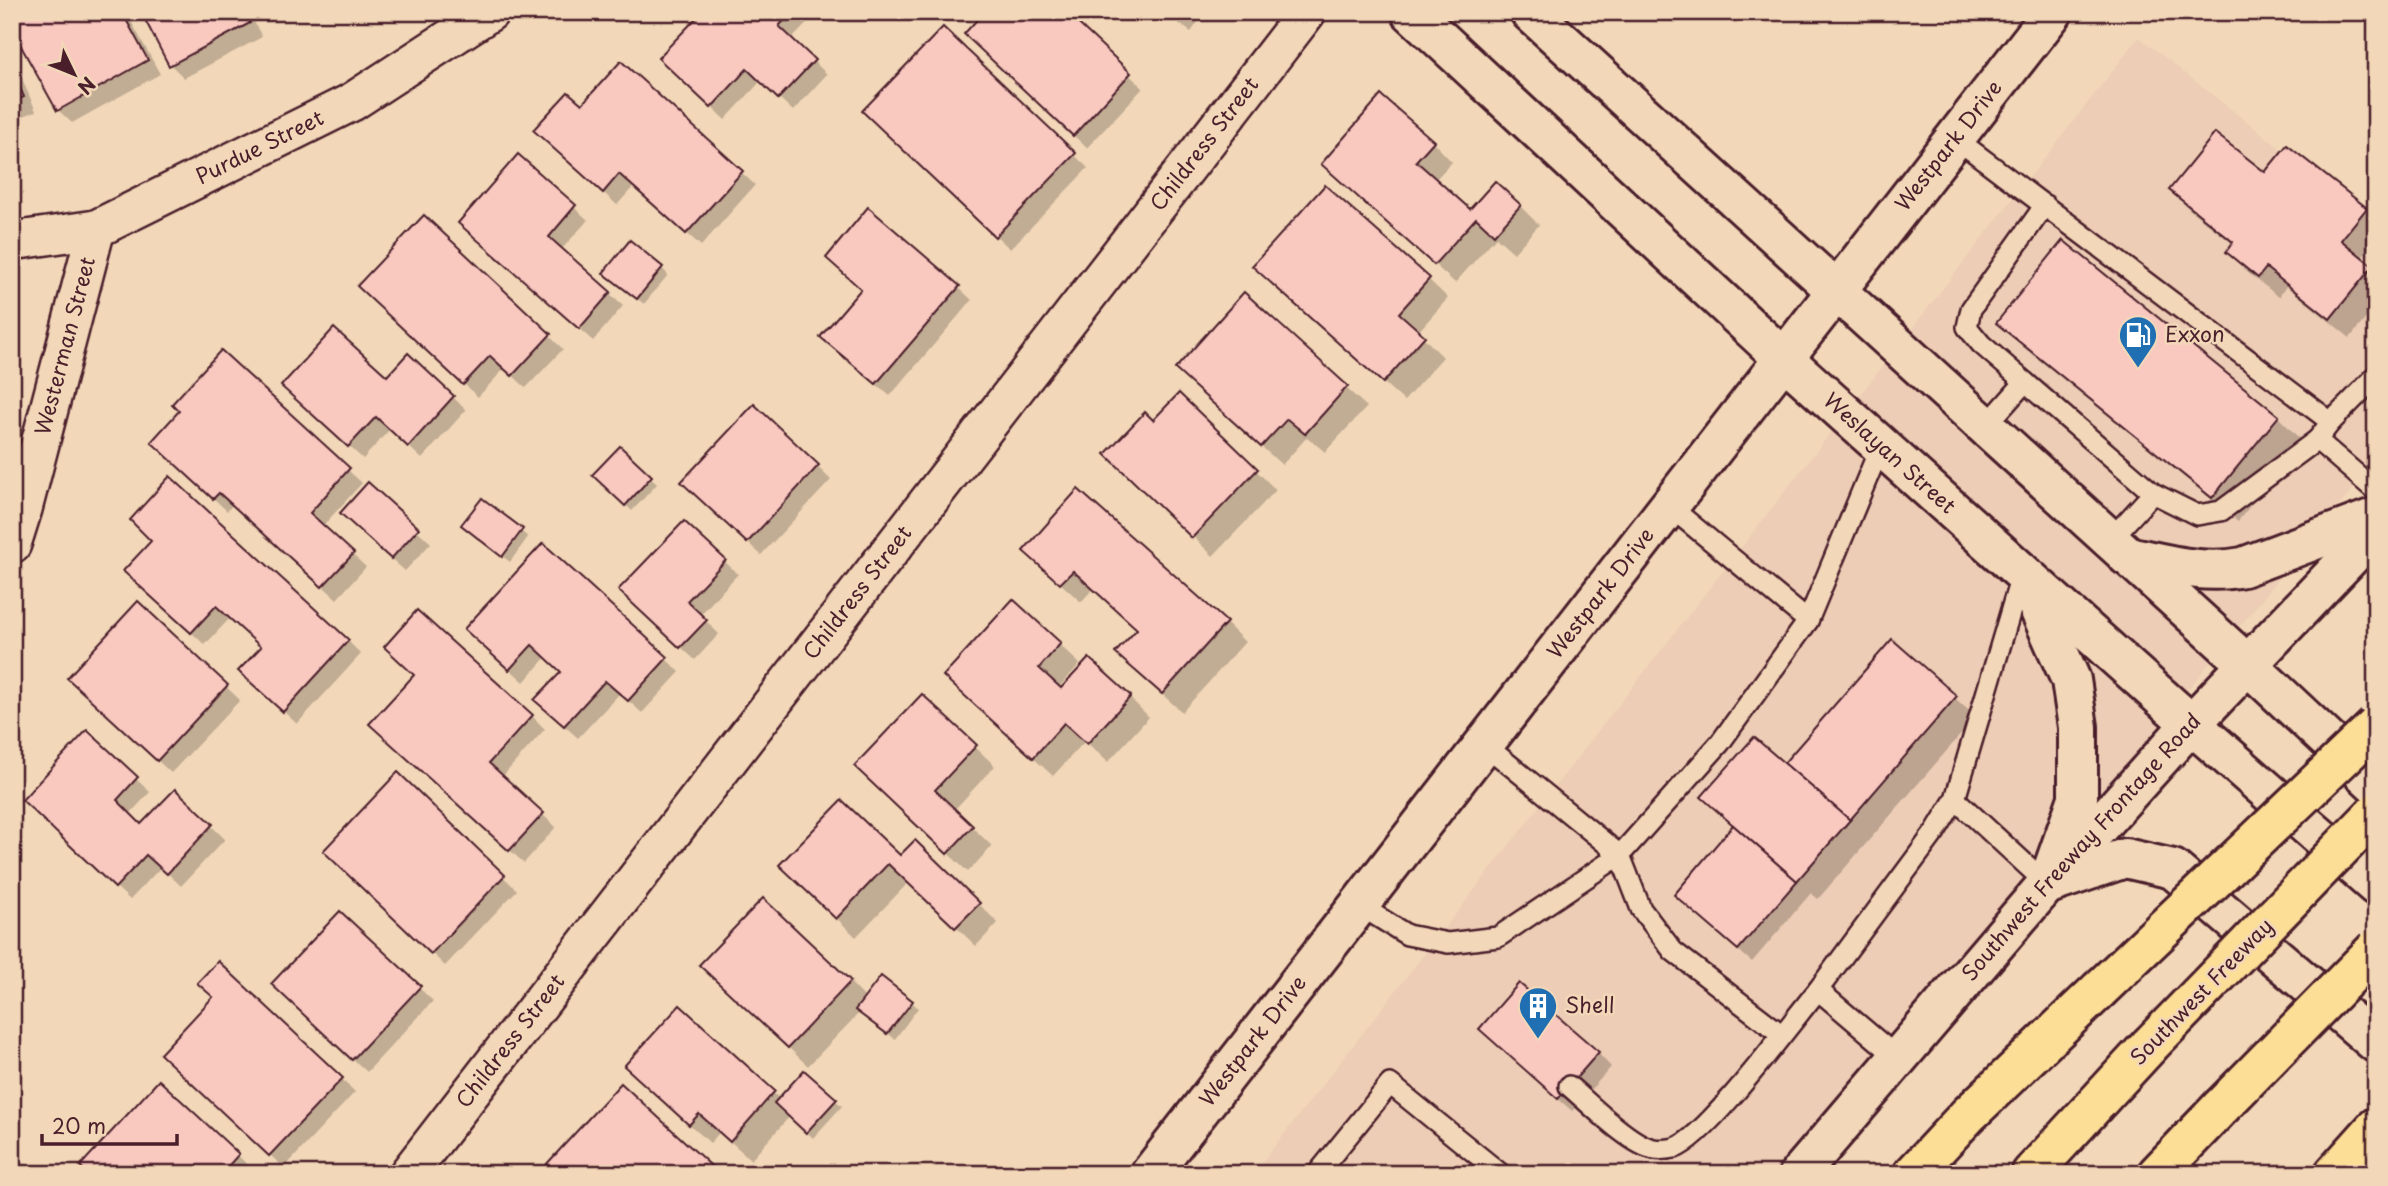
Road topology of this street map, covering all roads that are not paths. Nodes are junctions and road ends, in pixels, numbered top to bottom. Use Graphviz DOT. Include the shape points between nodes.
graph roads {
  1 [pos="490,12"];
  2 [pos="1307,12"];
  3 [pos="1411,12"];
  4 [pos="1530,12"];
  5 [pos="2053,12"];
  6 [pos="1955,138"];
  7 [pos="2045,205"];
  8 [pos="96,229"];
  9 [pos="12,241"];
  10 [pos="1836,292"];
  11 [pos="1783,358"];
  12 [pos="2376,376"];
  13 [pos="2025,382"];
  14 [pos="2331,422"];
  15 [pos="1985,427"];
  16 [pos="2317,440"];
  17 [pos="1881,446"];
  18 [pos="2376,491"];
  19 [pos="2153,493"];
  20 [pos="1669,506"];
  21 [pos="2376,517"];
  22 [pos="2376,530"];
  23 [pos="12,544"];
  24 [pos="2119,548"];
  25 [pos="2022,572"];
  26 [pos="1808,621"];
  27 [pos="2248,665"];
  28 [pos="2191,724"];
  29 [pos="2376,726"];
  30 [pos="1484,744"];
  31 [pos="2376,785"];
  32 [pos="1955,799"];
  33 [pos="2376,812"];
  34 [pos="1620,855"];
  35 [pos="2047,884"];
  36 [pos="2376,886"];
  37 [pos="1359,905"];
  38 [pos="2376,949"];
  39 [pos="1818,990"];
  40 [pos="1781,1034"];
  41 [pos="2376,1043"];
  42 [pos="1898,1058"];
  43 [pos="1569,1086"];
  44 [pos="2376,1127"];
  45 [pos="408,1174"];
  46 [pos="1150,1174"];
  47 [pos="1317,1174"];
  48 [pos="1501,1174"];
  49 [pos="1799,1174"];
  50 [pos="1913,1174"];
  51 [pos="2031,1174"];
  52 [pos="2157,1174"];
  53 [pos="2333,1174"];
  1 -- 8 [label="street, Purdue Street" via="352,102"];
  2 -- 45 [label="street, Childress Street"];
  3 -- 11 [label="main road, Weslayan Street"];
  4 -- 10 [label="main road"];
  5 -- 6 [label="main road, Westpark Drive"];
  6 -- 7 [label="lane"];
  6 -- 10 [label="main road, Westpark Drive"];
  7 -- 13 [label="lane" via="1970,309 1967,327"];
  7 -- 14 [label="lane"];
  8 -- 9 [label="street, Purdue Street"];
  8 -- 23 [label="street, Westerman Street"];
  10 -- 11 [label="main road, Westpark Drive"];
  10 -- 15 [label="main road"];
  11 -- 17 [label="main road, Weslayan Street"];
  11 -- 20 [label="main road, Westpark Drive"];
  12 -- 14 [label="lane"];
  13 -- 15 [label="lane"];
  13 -- 19 [label="lane"];
  14 -- 16 [label="lane"];
  15 -- 24 [label="main road"];
  16 -- 18 [label="lane"];
  16 -- 19 [label="lane" via="2221,512 2197,514"];
  17 -- 25 [label="main road, Weslayan Street"];
  17 -- 26 [label="lane"];
  19 -- 24 [label="lane"];
  20 -- 26 [label="lane"];
  20 -- 30 [label="main road, Westpark Drive"];
  21 -- 24 [label="main road" via="2228,570 2209,572"];
  22 -- 27 [label="main road, Southwest Freeway Frontage Road"];
  24 -- 27 [label="main road"];
  25 -- 28 [label="main road, Weslayan Street"];
  25 -- 32 [label="lane"];
  25 -- 35 [label="main road" via="2071,680 2078,727 2078,798"];
  26 -- 34 [label="lane" via="1720,743"];
  27 -- 28 [label="main road, Southwest Freeway Frontage Road"];
  27 -- 31 [label="main road"];
  28 -- 35 [label="main road, Southwest Freeway Frontage Road"];
  28 -- 36 [label="main road, Weslayan Street"];
  29 -- 50 [label="highway, bridge" via="1968,1115"];
  30 -- 34 [label="lane"];
  30 -- 37 [label="main road, Westpark Drive"];
  32 -- 35 [label="lane"];
  32 -- 39 [label="lane" via="1936,832"];
  33 -- 51 [label="highway, Southwest Freeway, bridge"];
  34 -- 37 [label="lane" via="1498,937 1448,943 1407,935"];
  34 -- 40 [label="lane" via="1641,909 1672,951"];
  35 -- 41 [label="main road" via="2125,858 2173,869"];
  35 -- 42 [label="main road, Southwest Freeway Frontage Road"];
  37 -- 46 [label="main road, Westpark Drive"];
  38 -- 52 [label="highway, bridge"];
  39 -- 40 [label="lane"];
  39 -- 42 [label="lane"];
  40 -- 43 [label="lane" via="1716,1113 1676,1147 1656,1150 1640,1145"];
  42 -- 49 [label="main road, Southwest Freeway Frontage Road"];
  44 -- 53 [label="highway"];
  47 -- 48 [label="lane" via="1390,1084"];
}
